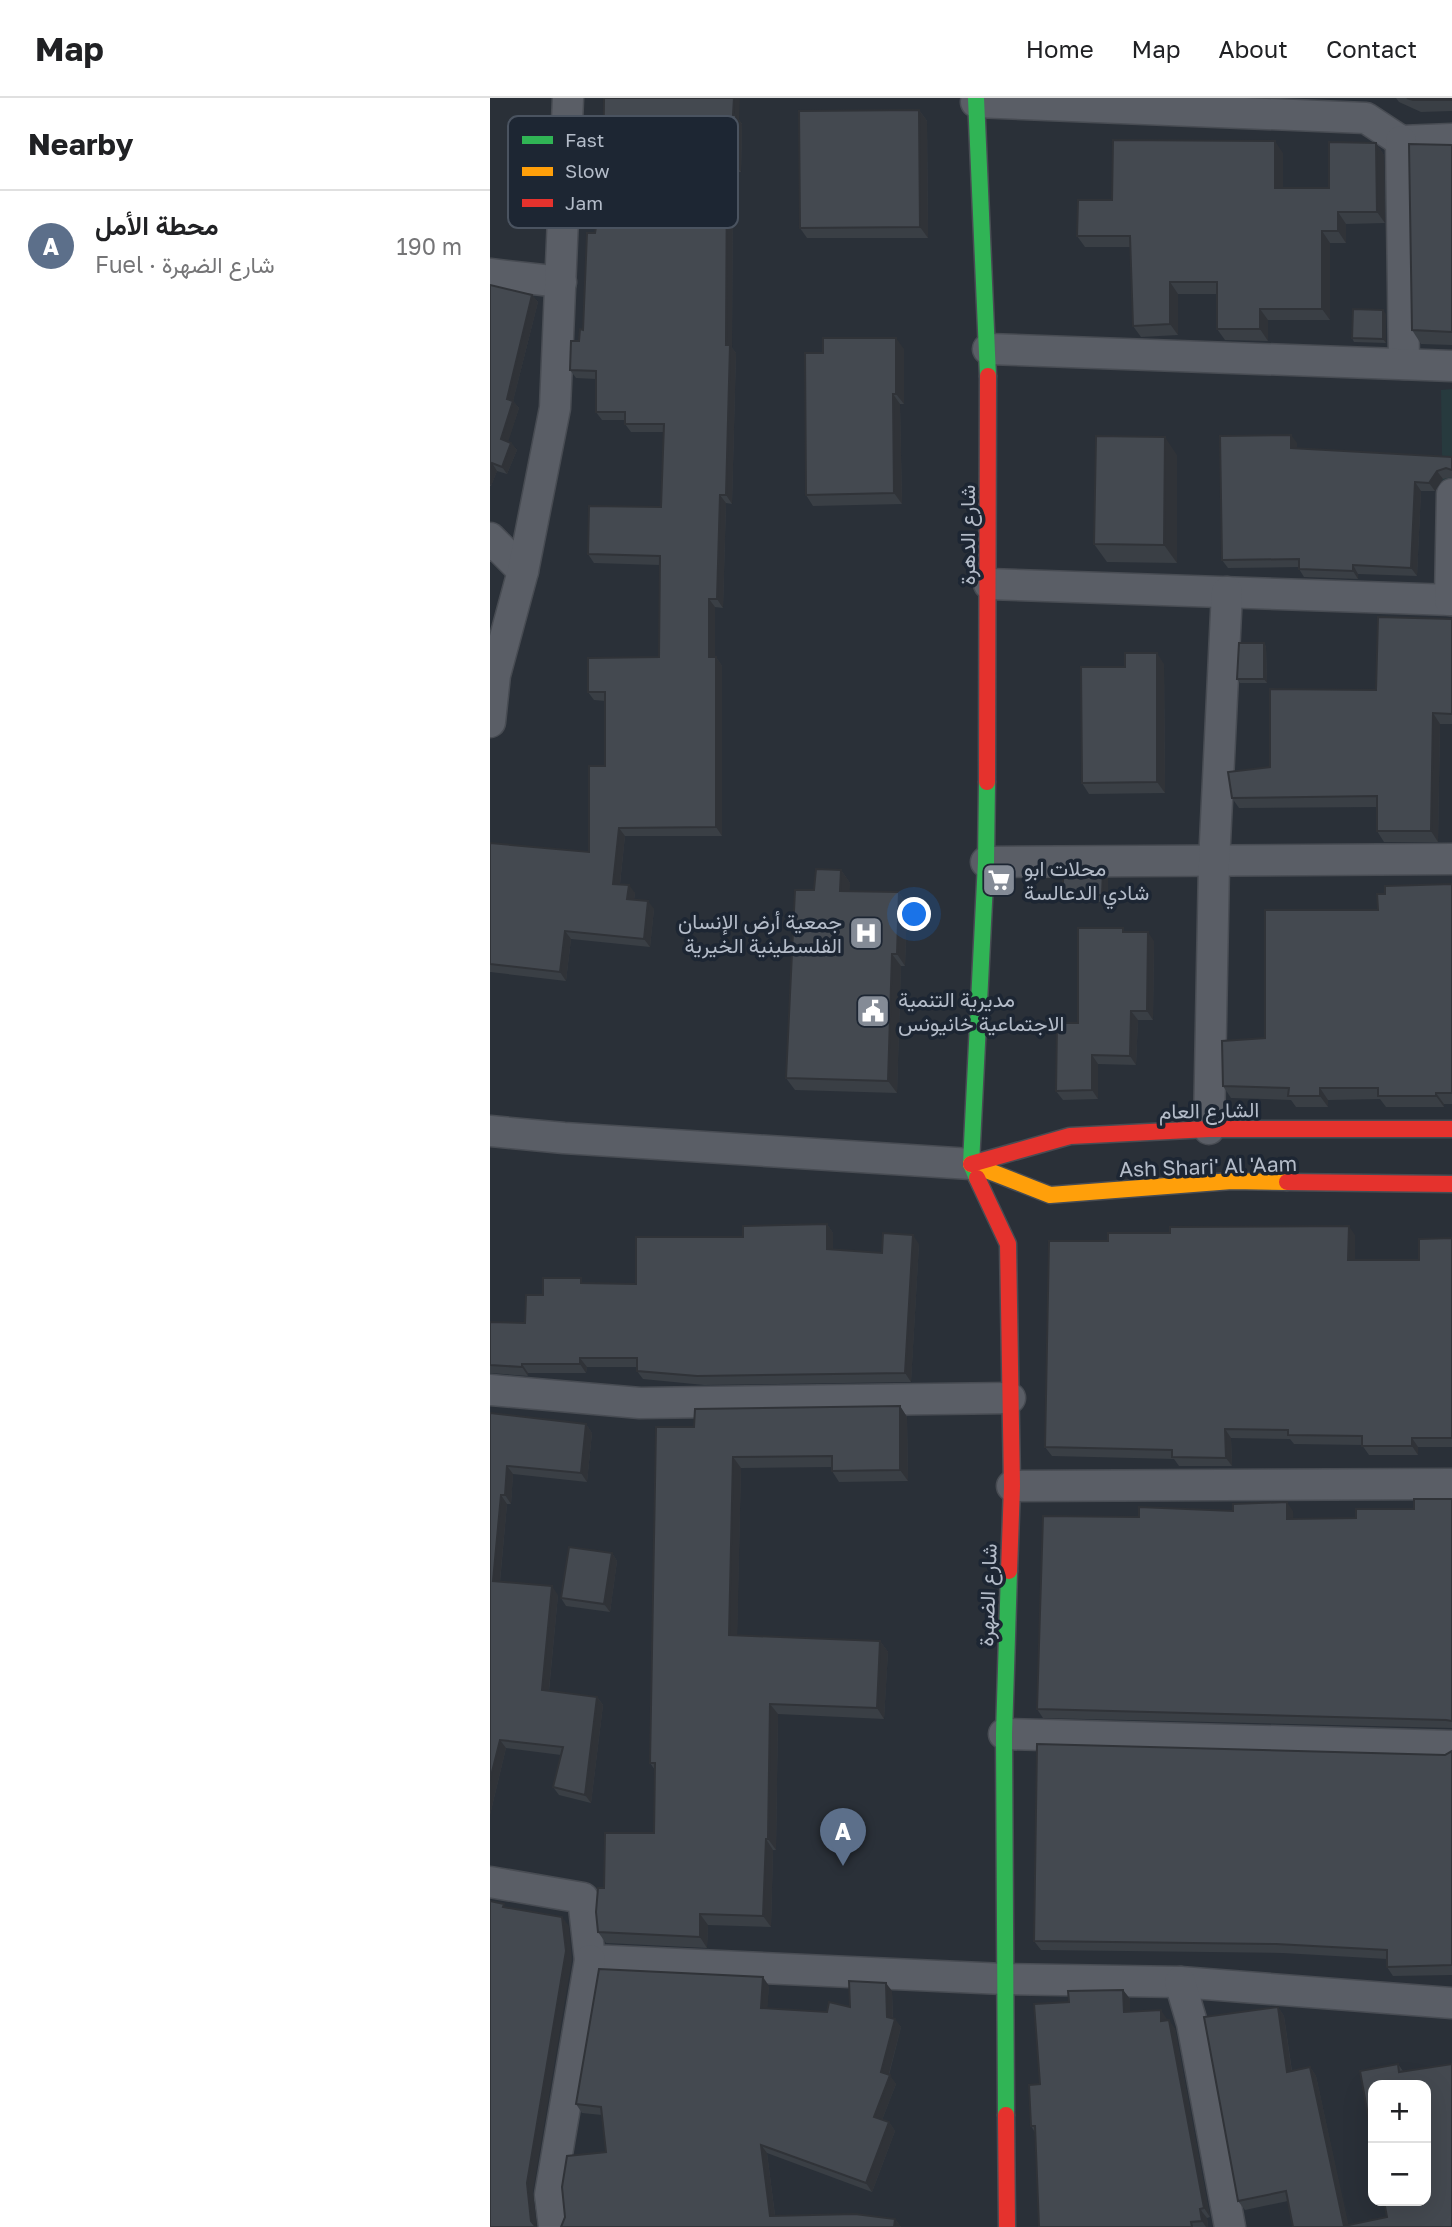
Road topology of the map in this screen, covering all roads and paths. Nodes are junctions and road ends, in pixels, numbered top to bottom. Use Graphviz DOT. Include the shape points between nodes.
graph roads {
  1 [pos="568,98"];
  2 [pos="976,100"];
  3 [pos="1366,108"];
  4 [pos="567,116"];
  5 [pos="1452,139"];
  6 [pos="1401,141"];
  7 [pos="563,228"];
  8 [pos="490,274"];
  9 [pos="561,282"];
  10 [pos="988,349"];
  11 [pos="1404,364"];
  12 [pos="1452,366"];
  13 [pos="1452,494"];
  14 [pos="490,538"];
  15 [pos="523,571"];
  16 [pos="989,584"];
  17 [pos="1227,592"];
  18 [pos="1451,600"];
  19 [pos="490,722"];
  20 [pos="1452,859"];
  21 [pos="986,863"];
  22 [pos="1214,863"];
  23 [pos="983,973"];
  24 [pos="1209,1129"];
  25 [pos="1452,1129"];
  26 [pos="490,1130"];
  27 [pos="971,1164"];
  28 [pos="1452,1184"];
  29 [pos="490,1390"];
  30 [pos="1010,1398"];
  31 [pos="1452,1483"];
  32 [pos="1012,1486"];
  33 [pos="1004,1734"];
  34 [pos="1452,1746"];
  35 [pos="490,1882"];
  36 [pos="590,1960"];
  37 [pos="1004,1979"];
  38 [pos="1180,1982"];
  39 [pos="1452,2003"];
  40 [pos="554,2227"];
  41 [pos="1007,2227"];
  42 [pos="1230,2227"];
  1 -- 4 [label="street"];
  2 -- 3 [label="street"];
  2 -- 10 [label="street, شارع الدهرة"];
  3 -- 6 [label="street"];
  5 -- 6 [label="street"];
  6 -- 11 [label="street"];
  7 -- 9 [label="street"];
  8 -- 9 [label="street"];
  9 -- 15 [label="street" via="555,408"];
  10 -- 11 [label="street"];
  10 -- 16 [label="street, شارع الدهرة"];
  11 -- 12 [label="street"];
  13 -- 18 [label="street"];
  14 -- 15 [label="street"];
  15 -- 19 [label="street" via="495,675"];
  16 -- 17 [label="street"];
  16 -- 21 [label="street, شارع الدهرة"];
  17 -- 18 [label="street"];
  17 -- 22 [label="street"];
  20 -- 22 [label="street"];
  21 -- 22 [label="street"];
  21 -- 23 [label="street, شارع الدهرة"];
  22 -- 24 [label="street"];
  23 -- 27 [label="street, شارع الضهرة"];
  24 -- 25 [label="street, الشارع العام"];
  24 -- 27 [label="street, الشارع العام" via="1070,1136"];
  26 -- 27 [label="street"];
  27 -- 28 [label="street, Ash Shari' Al 'Aam" via="1050,1195 1232,1181"];
  27 -- 30 [label="street, شارع الضهرة" via="1008,1244"];
  29 -- 30 [label="street" via="640,1403"];
  30 -- 32 [label="street, شارع الضهرة"];
  31 -- 32 [label="street"];
  32 -- 33 [label="street, شارع الضهرة"];
  33 -- 34 [label="street"];
  33 -- 37 [label="street, شارع الضهرة"];
  35 -- 36 [label="street" via="583,1898"];
  36 -- 37 [label="street"];
  36 -- 40 [label="street" via="550,2195"];
  37 -- 38 [label="street"];
  37 -- 41 [label="street, شارع الضهرة"];
  38 -- 39 [label="street"];
  38 -- 42 [label="street" via="1192,2023"];
}
